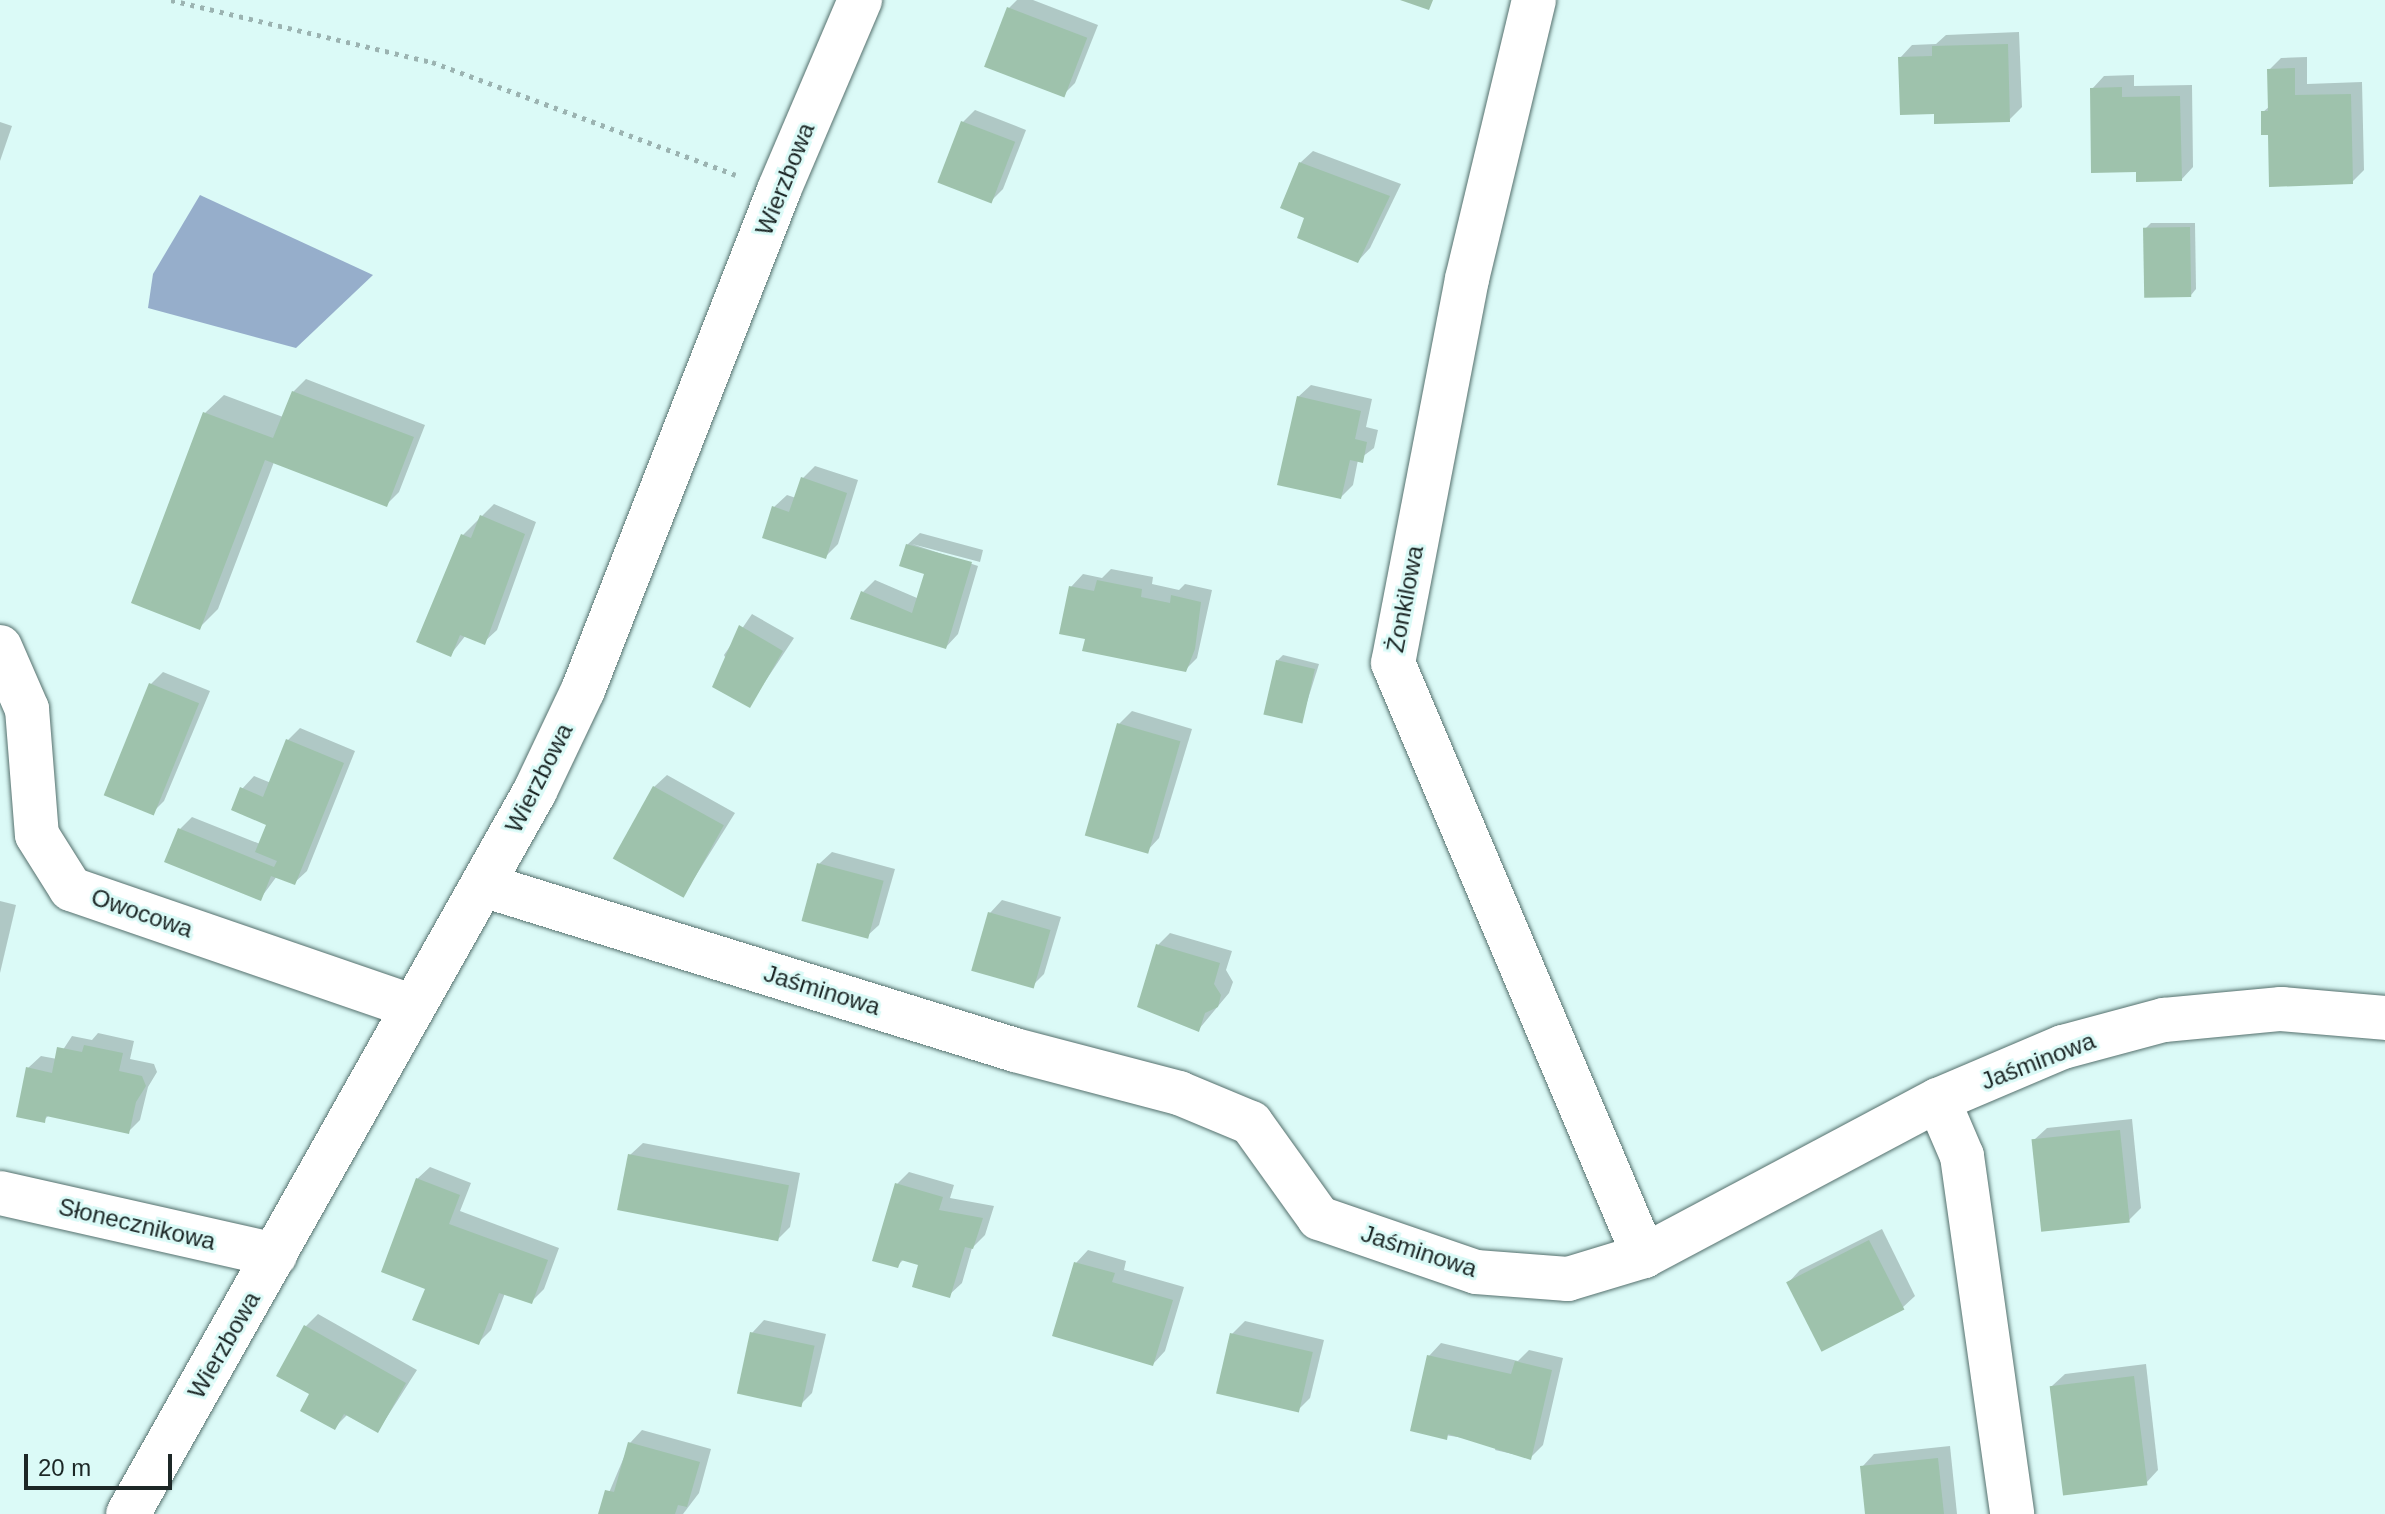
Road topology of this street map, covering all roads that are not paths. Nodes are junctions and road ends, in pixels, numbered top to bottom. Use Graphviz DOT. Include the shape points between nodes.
graph roads {
  1 [pos="860,0"];
  2 [pos="1534,0"];
  3 [pos="0,647"];
  4 [pos="483,885"];
  5 [pos="411,1006"];
  6 [pos="2385,1018"];
  7 [pos="1938,1100"];
  8 [pos="0,1193"];
  9 [pos="275,1255"];
  10 [pos="1644,1256"];
  11 [pos="135,1513"];
  12 [pos="2012,1514"];
  1 -- 4 [label="street, Wierzbowa" via="779,190 583,690"];
  2 -- 10 [label="street, Żonkilowa" via="1467,279 1393,663"];
  3 -- 5 [label="street, Owocowa" via="27,709 37,835 71,889"];
  4 -- 5 [label="street, Wierzbowa"];
  4 -- 10 [label="street, Jaśminowa" via="1015,1050 1179,1093 1251,1123 1319,1218 1476,1272 1568,1279"];
  5 -- 9 [label="street, Wierzbowa"];
  6 -- 7 [label="street, Jaśminowa" via="2281,1009 2164,1020 2063,1047"];
  7 -- 10 [label="street, Jaśminowa"];
  7 -- 12 [label="street" via="1962,1156"];
  8 -- 9 [label="street, Słonecznikowa"];
  9 -- 11 [label="street, Wierzbowa"];
}
